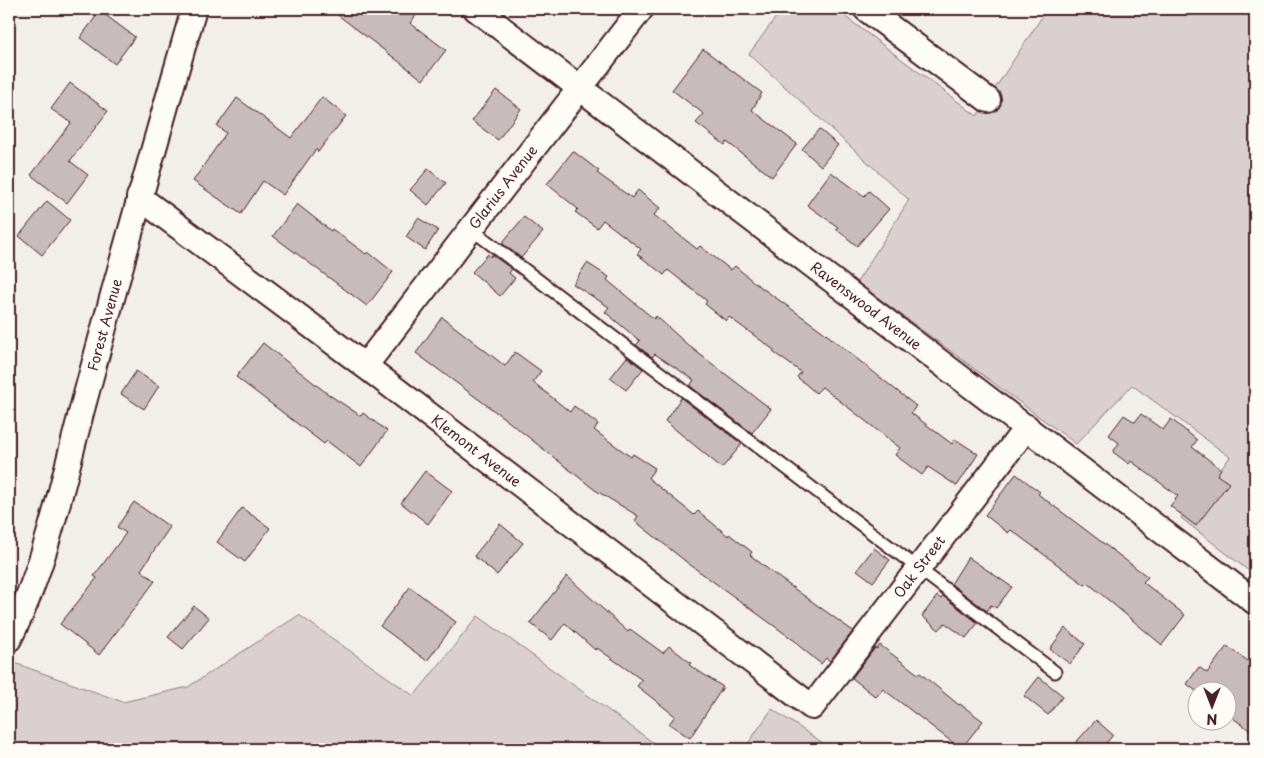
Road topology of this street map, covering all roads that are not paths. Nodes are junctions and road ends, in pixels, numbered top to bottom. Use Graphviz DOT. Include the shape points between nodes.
graph roads {
  1 [pos="194,9"];
  2 [pos="476,9"];
  3 [pos="641,9"];
  4 [pos="866,9"];
  5 [pos="580,88"];
  6 [pos="988,100"];
  7 [pos="139,197"];
  8 [pos="471,229"];
  9 [pos="365,366"];
  10 [pos="1027,427"];
  11 [pos="919,569"];
  12 [pos="1255,602"];
  13 [pos="9,639"];
  14 [pos="1055,672"];
  15 [pos="812,707"];
  1 -- 7 [label="street, Forest Avenue"];
  2 -- 5 [label="street, Ravenswood Avenue"];
  3 -- 5 [label="street, Glarius Avenue"];
  4 -- 6 [label="street"];
  5 -- 8 [label="street, Glarius Avenue"];
  5 -- 10 [label="street, Ravenswood Avenue"];
  7 -- 9 [label="street, Klemont Avenue"];
  7 -- 13 [label="street, Forest Avenue" via="46,542"];
  8 -- 9 [label="street, Glarius Avenue"];
  8 -- 11 [label="lane"];
  9 -- 15 [label="street, Klemont Avenue"];
  10 -- 11 [label="street, Oak Street"];
  10 -- 12 [label="street, Ravenswood Avenue"];
  11 -- 14 [label="lane"];
  11 -- 15 [label="street, Oak Street"];
}
